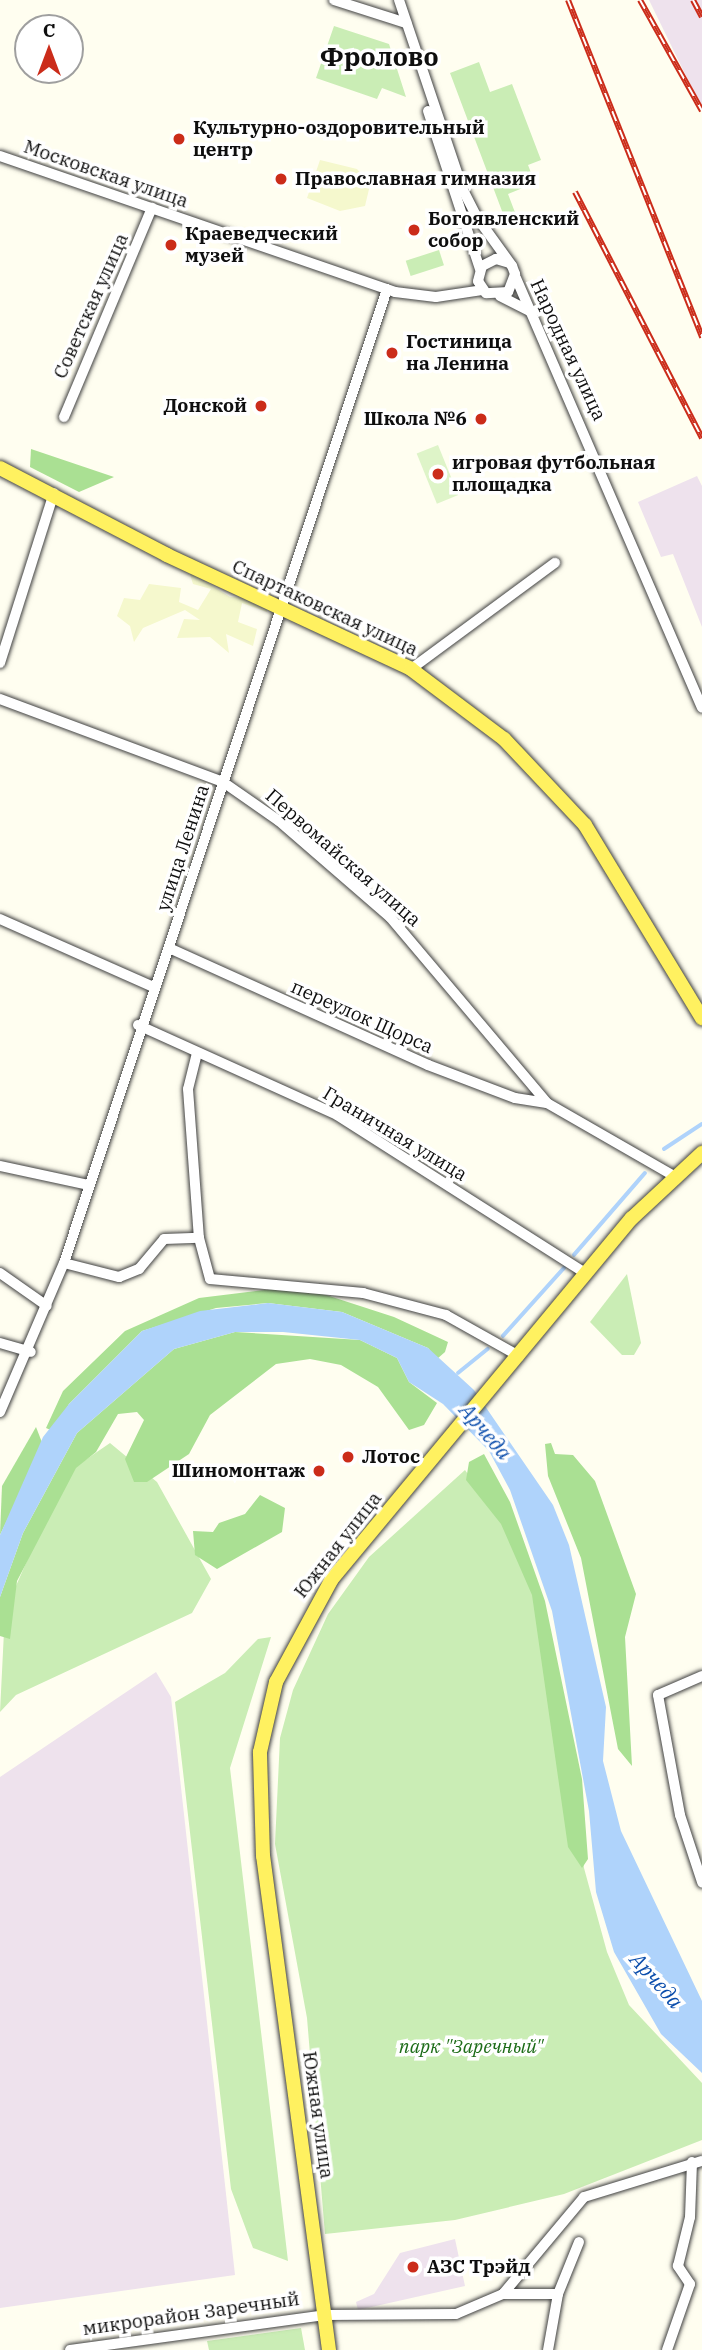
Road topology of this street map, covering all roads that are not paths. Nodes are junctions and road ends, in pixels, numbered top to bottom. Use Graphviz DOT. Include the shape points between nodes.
graph roads {
  1 [pos="334,0"];
  2 [pos="400,0"];
  3 [pos="407,23"];
  4 [pos="0,156"];
  5 [pos="152,208"];
  6 [pos="509,263"];
  7 [pos="480,269"];
  8 [pos="516,278"];
  9 [pos="387,289"];
  10 [pos="483,290"];
  11 [pos="499,296"];
  12 [pos="537,316"];
  13 [pos="64,417"];
  14 [pos="0,468"];
  15 [pos="54,493"];
  16 [pos="555,563"];
  17 [pos="281,606"];
  18 [pos="0,663"];
  19 [pos="411,669"];
  20 [pos="0,699"];
  21 [pos="702,707"];
  22 [pos="223,782"];
  23 [pos="0,919"];
  24 [pos="169,948"];
  25 [pos="151,986"];
  26 [pos="702,1018"];
  27 [pos="138,1025"];
  28 [pos="197,1053"];
  29 [pos="547,1103"];
  30 [pos="702,1153"];
  31 [pos="0,1166"];
  32 [pos="672,1175"];
  33 [pos="89,1185"];
  34 [pos="199,1238"];
  35 [pos="64,1263"];
  36 [pos="0,1273"];
  37 [pos="587,1274"];
  38 [pos="47,1306"];
  39 [pos="0,1343"];
  40 [pos="30,1352"];
  41 [pos="519,1356"];
  42 [pos="0,1412"];
  43 [pos="702,1676"];
  44 [pos="702,1882"];
  45 [pos="697,2161"];
  46 [pos="579,2242"];
  47 [pos="503,2294"];
  48 [pos="558,2294"];
  49 [pos="325,2315"];
  50 [pos="70,2350"];
  51 [pos="329,2350"];
  52 [pos="548,2350"];
  53 [pos="667,2350"];
  1 -- 3 [label="street"];
  2 -- 3 [label="street, Народная улица"];
  3 -- 6 [label="street, Народная улица" via="463,190"];
  3 -- 7 [label="street, Народная улица"];
  4 -- 5 [label="street, Московская улица"];
  5 -- 9 [label="street, Московская улица"];
  5 -- 13 [label="street, Советская улица"];
  6 -- 7 [label="street" via="492,260"];
  6 -- 8 [label="street"];
  7 -- 10 [label="street"];
  8 -- 11 [label="street"];
  8 -- 12 [label="street, Народная улица"];
  9 -- 10 [label="street, Московская улица" via="416,297"];
  9 -- 17 [label="street, улица Ленина"];
  10 -- 11 [label="street"];
  11 -- 12 [label="street"];
  12 -- 21 [label="street, Народная улица"];
  14 -- 15 [label="main road, Спартаковская улица"];
  15 -- 17 [label="main road, Спартаковская улица" via="167,555"];
  15 -- 18 [label="street"];
  16 -- 19 [label="street"];
  17 -- 19 [label="main road, Спартаковская улица"];
  17 -- 22 [label="street, улица Ленина"];
  19 -- 26 [label="main road, Спартаковская улица" via="505,739 560,794 608,859"];
  20 -- 22 [label="street, Первомайская улица"];
  22 -- 24 [label="street, улица Ленина"];
  22 -- 29 [label="street, Первомайская улица" via="279,821 390,917"];
  23 -- 25 [label="street"];
  24 -- 25 [label="street, улица Ленина"];
  24 -- 29 [label="street, переулок Щорса" via="428,1065 515,1098"];
  25 -- 27 [label="street, улица Ленина"];
  27 -- 28 [label="street, Граничная улица"];
  27 -- 33 [label="street, улица Ленина"];
  28 -- 34 [label="street" via="188,1088"];
  28 -- 37 [label="street, Граничная улица" via="337,1115"];
  29 -- 32 [label="street, Первомайская улица"];
  30 -- 32 [label="main road, Южная улица"];
  31 -- 33 [label="street"];
  32 -- 37 [label="main road, Южная улица"];
  33 -- 35 [label="street, улица Ленина"];
  34 -- 35 [label="street" via="164,1239 139,1269 119,1277"];
  34 -- 41 [label="street" via="210,1279 363,1293 446,1315"];
  35 -- 38 [label="street, улица Ленина"];
  36 -- 38 [label="street"];
  37 -- 41 [label="main road, Южная улица"];
  38 -- 40 [label="street, улица Ленина"];
  39 -- 40 [label="street"];
  40 -- 42 [label="street, улица Ленина"];
  41 -- 49 [label="main road, Южная улица" via="310,1611 276,1682 260,1752 263,1856"];
  43 -- 44 [label="street" via="658,1695 680,1815"];
  45 -- 47 [label="street" via="583,2197"];
  45 -- 53 [label="street" via="678,2266 690,2284"];
  46 -- 48 [label="street"];
  47 -- 48 [label="street"];
  47 -- 49 [label="street" via="457,2314"];
  48 -- 52 [label="street"];
  49 -- 50 [label="street, микрорайон Заречный"];
  49 -- 51 [label="main road, микрорайон Заречный"];
}
